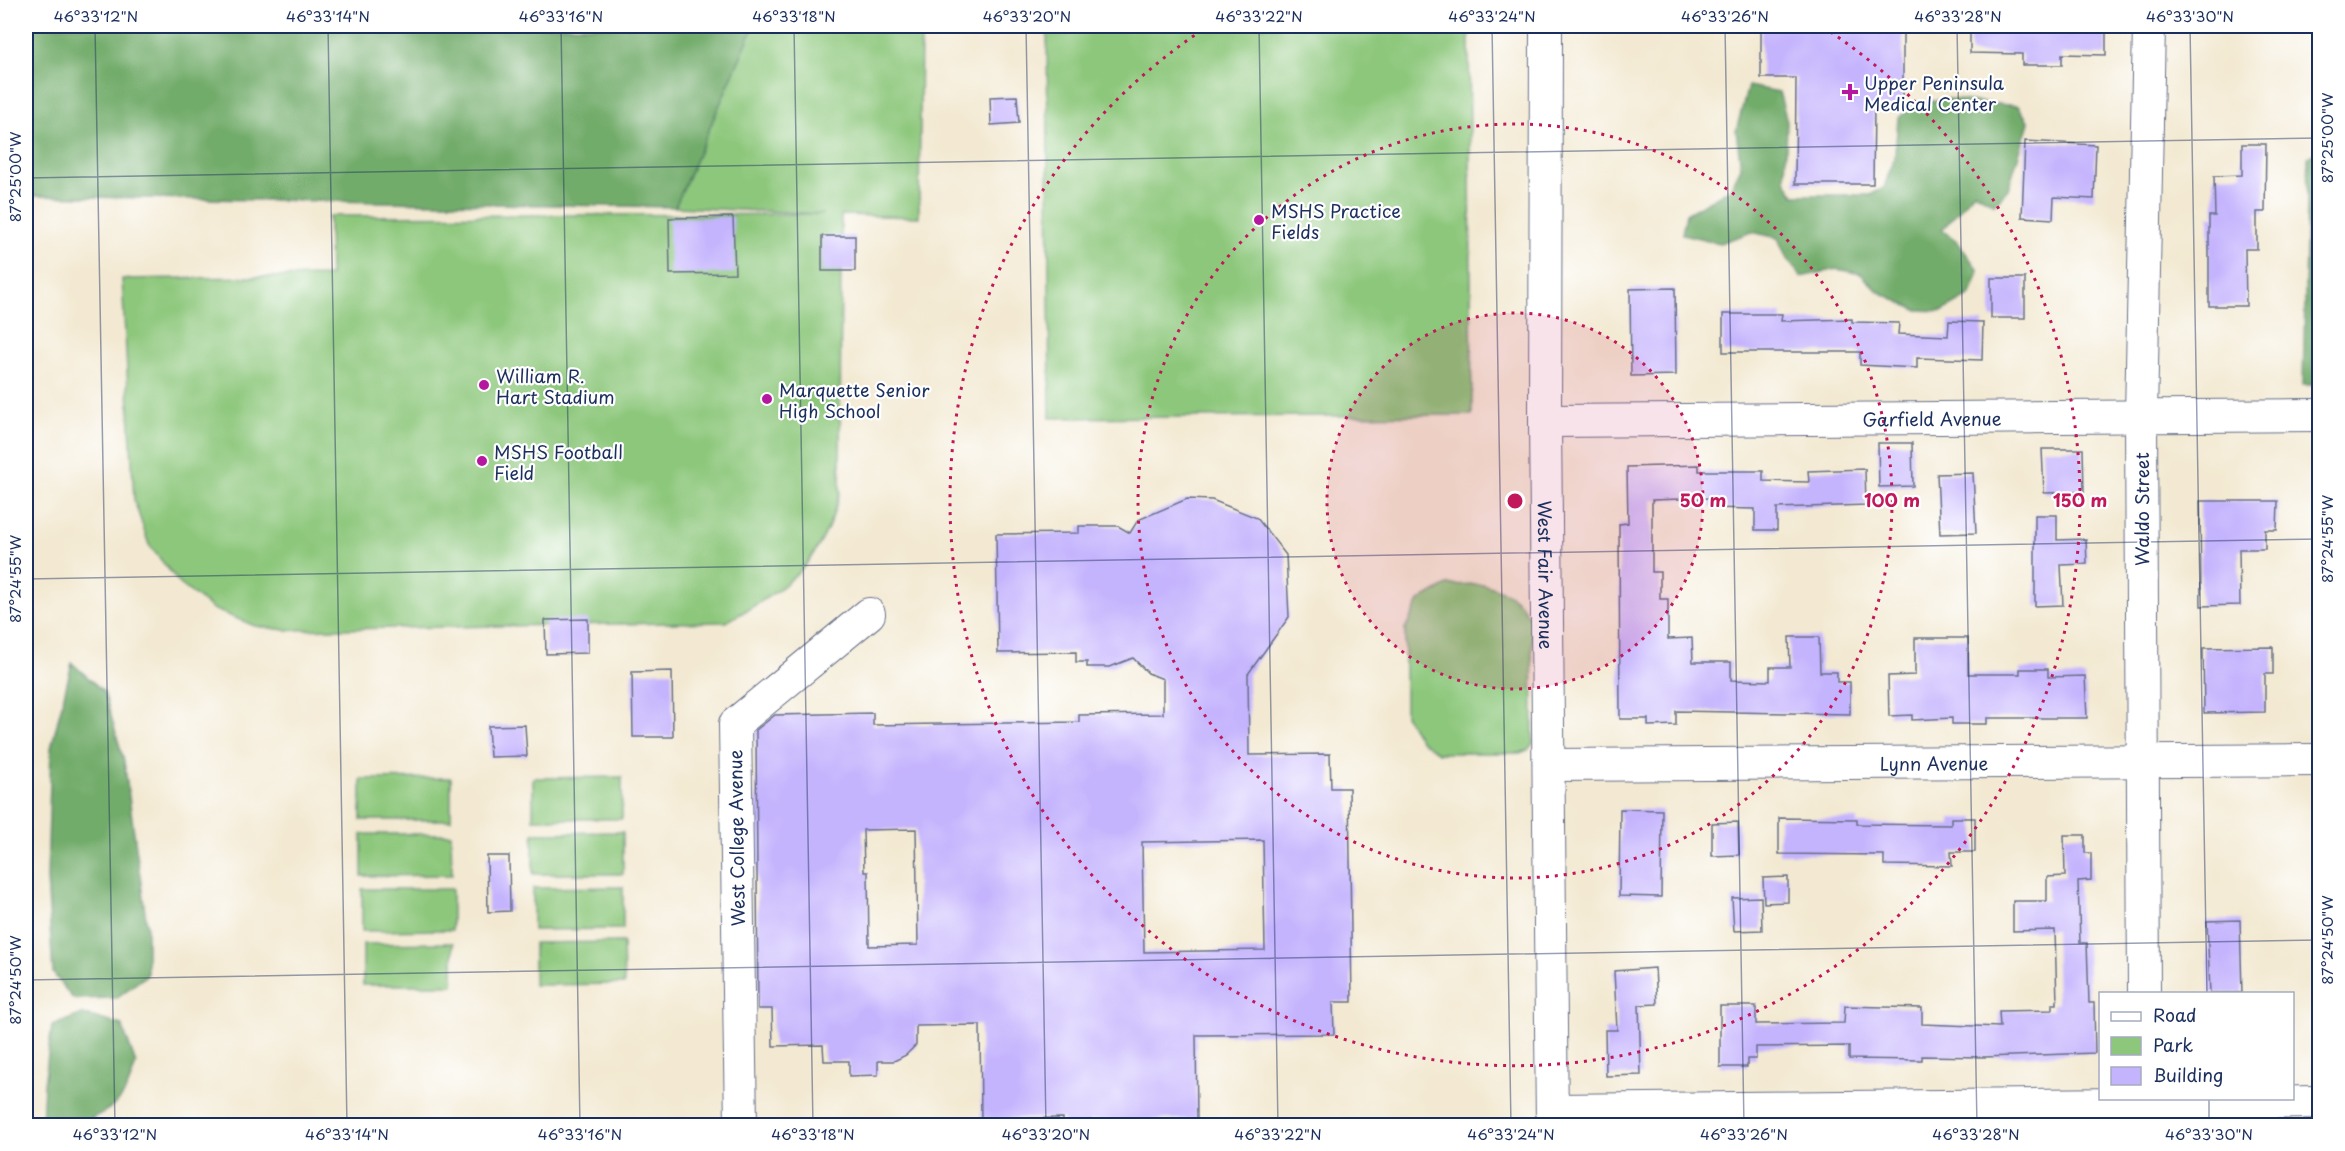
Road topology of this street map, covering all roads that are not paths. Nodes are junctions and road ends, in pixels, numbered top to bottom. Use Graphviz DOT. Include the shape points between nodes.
graph roads {
  1 [pos="1546,26"];
  2 [pos="2149,26"];
  3 [pos="2319,415"];
  4 [pos="2141,416"];
  5 [pos="1545,421"];
  6 [pos="869,614"];
  7 [pos="2319,760"];
  8 [pos="2142,762"];
  9 [pos="1550,765"];
  10 [pos="2144,992"];
  11 [pos="2319,1102"];
  12 [pos="2145,1109"];
  13 [pos="1552,1118"];
  14 [pos="741,1125"];
  1 -- 5 [label="street, West Fair Avenue"];
  2 -- 4 [label="street, Waldo Street"];
  3 -- 4 [label="street, Garfield Avenue"];
  4 -- 5 [label="street, Garfield Avenue"];
  4 -- 8 [label="street, Waldo Street"];
  5 -- 9 [label="street, West Fair Avenue"];
  6 -- 14 [label="street, West College Avenue" via="735,724"];
  7 -- 8 [label="street, Lynn Avenue"];
  8 -- 9 [label="street, Lynn Avenue"];
  8 -- 10 [label="street, Waldo Street"];
  9 -- 13 [label="street, West Fair Avenue"];
  11 -- 12 [label="street"];
  12 -- 13 [label="street"];
}
